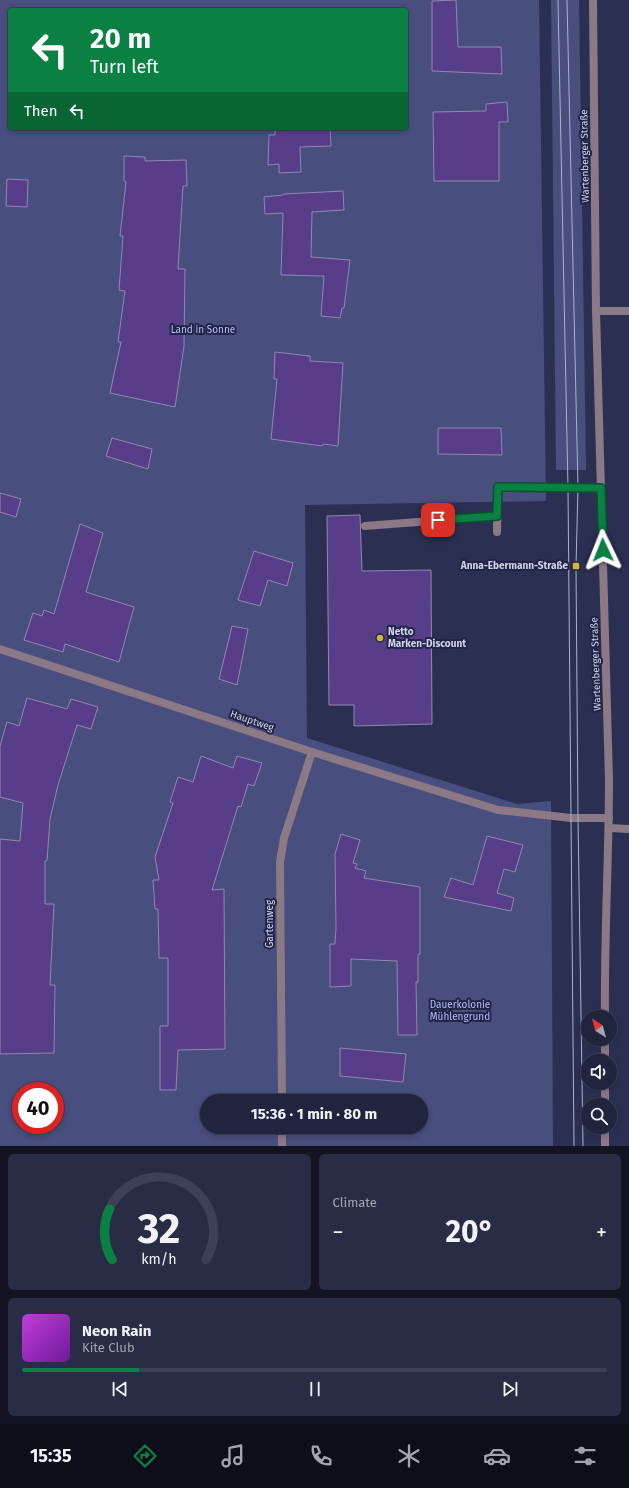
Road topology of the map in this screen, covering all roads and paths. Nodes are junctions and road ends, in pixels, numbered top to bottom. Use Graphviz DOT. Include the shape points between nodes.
graph roads {
  1 [pos="593,0"];
  2 [pos="596,311"];
  3 [pos="629,311"];
  4 [pos="601,488"];
  5 [pos="497,516"];
  6 [pos="365,526"];
  7 [pos="497,532"];
  8 [pos="0,649"];
  9 [pos="312,752"];
  10 [pos="609,818"];
  11 [pos="609,828"];
  12 [pos="629,829"];
  13 [pos="605,1010"];
  14 [pos="282,1094"];
  15 [pos="282,1134"];
  16 [pos="605,1134"];
  17 [pos="282,1146"];
  18 [pos="605,1146"];
  1 -- 2 [label="street, Wartenberger Straße"];
  2 -- 3 [label="street"];
  2 -- 4 [label="street, Wartenberger Straße"];
  4 -- 5 [label="street" via="498,487"];
  4 -- 10 [label="street, Wartenberger Straße"];
  5 -- 6 [label="street"];
  5 -- 7 [label="street"];
  8 -- 9 [label="street, Hauptweg"];
  9 -- 10 [label="street, Hauptweg" via="498,810 570,818"];
  9 -- 14 [label="street, Gartenweg" via="284,838 280,862"];
  10 -- 11 [label="street, Wartenberger Straße"];
  11 -- 12 [label="street"];
  11 -- 13 [label="street, Wartenberger Straße" via="604,952"];
  15 -- 17 [label="street"];
  16 -- 18 [label="street"];
}
